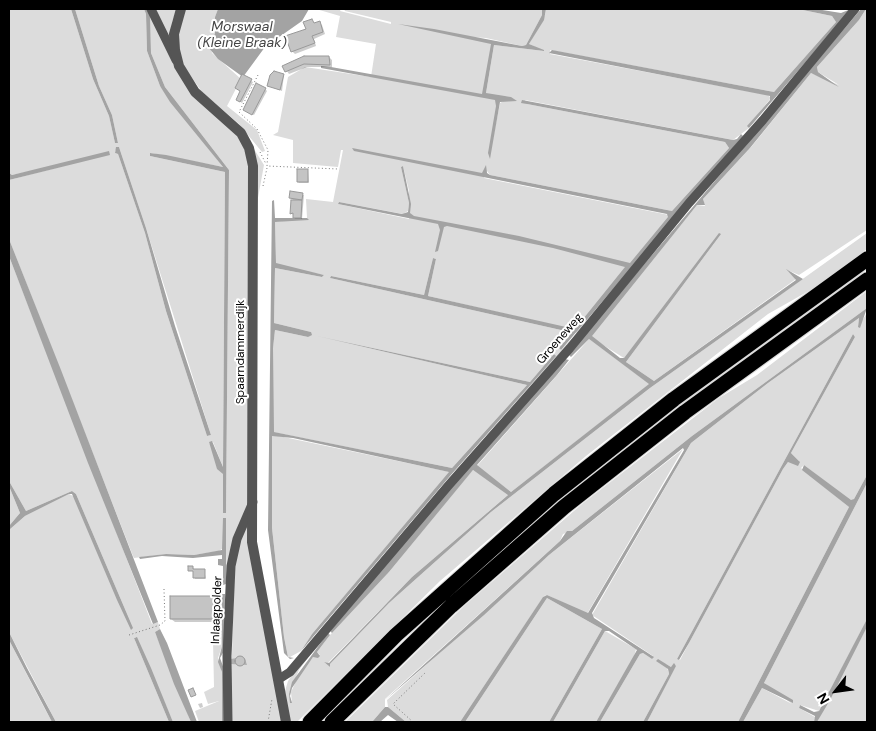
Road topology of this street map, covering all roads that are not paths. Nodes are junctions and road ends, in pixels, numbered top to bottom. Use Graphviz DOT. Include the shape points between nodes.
graph roads {
  1 [pos="151,9"];
  2 [pos="181,9"];
  3 [pos="855,9"];
  4 [pos="177,61"];
  5 [pos="867,259"];
  6 [pos="867,280"];
  7 [pos="253,502"];
  8 [pos="280,684"];
  9 [pos="228,722"];
  10 [pos="286,722"];
  11 [pos="310,722"];
  12 [pos="332,722"];
  1 -- 4 [label="street"];
  2 -- 4 [label="street, Spaarndammerdijk" via="174,34"];
  3 -- 8 [label="street, Groeneweg" via="570,348"];
  4 -- 7 [label="street, Spaarndammerdijk" via="196,92 241,132 252,160"];
  5 -- 11 [label="highway" via="674,400 554,494 403,628"];
  6 -- 12 [label="highway" via="685,412 564,507 450,606"];
  7 -- 8 [label="street, Spaarndammerdijk" via="253,548"];
  7 -- 9 [label="street, Inlaagpolder" via="231,566"];
  8 -- 10 [label="street, Spaarndammerdijk"];
}
